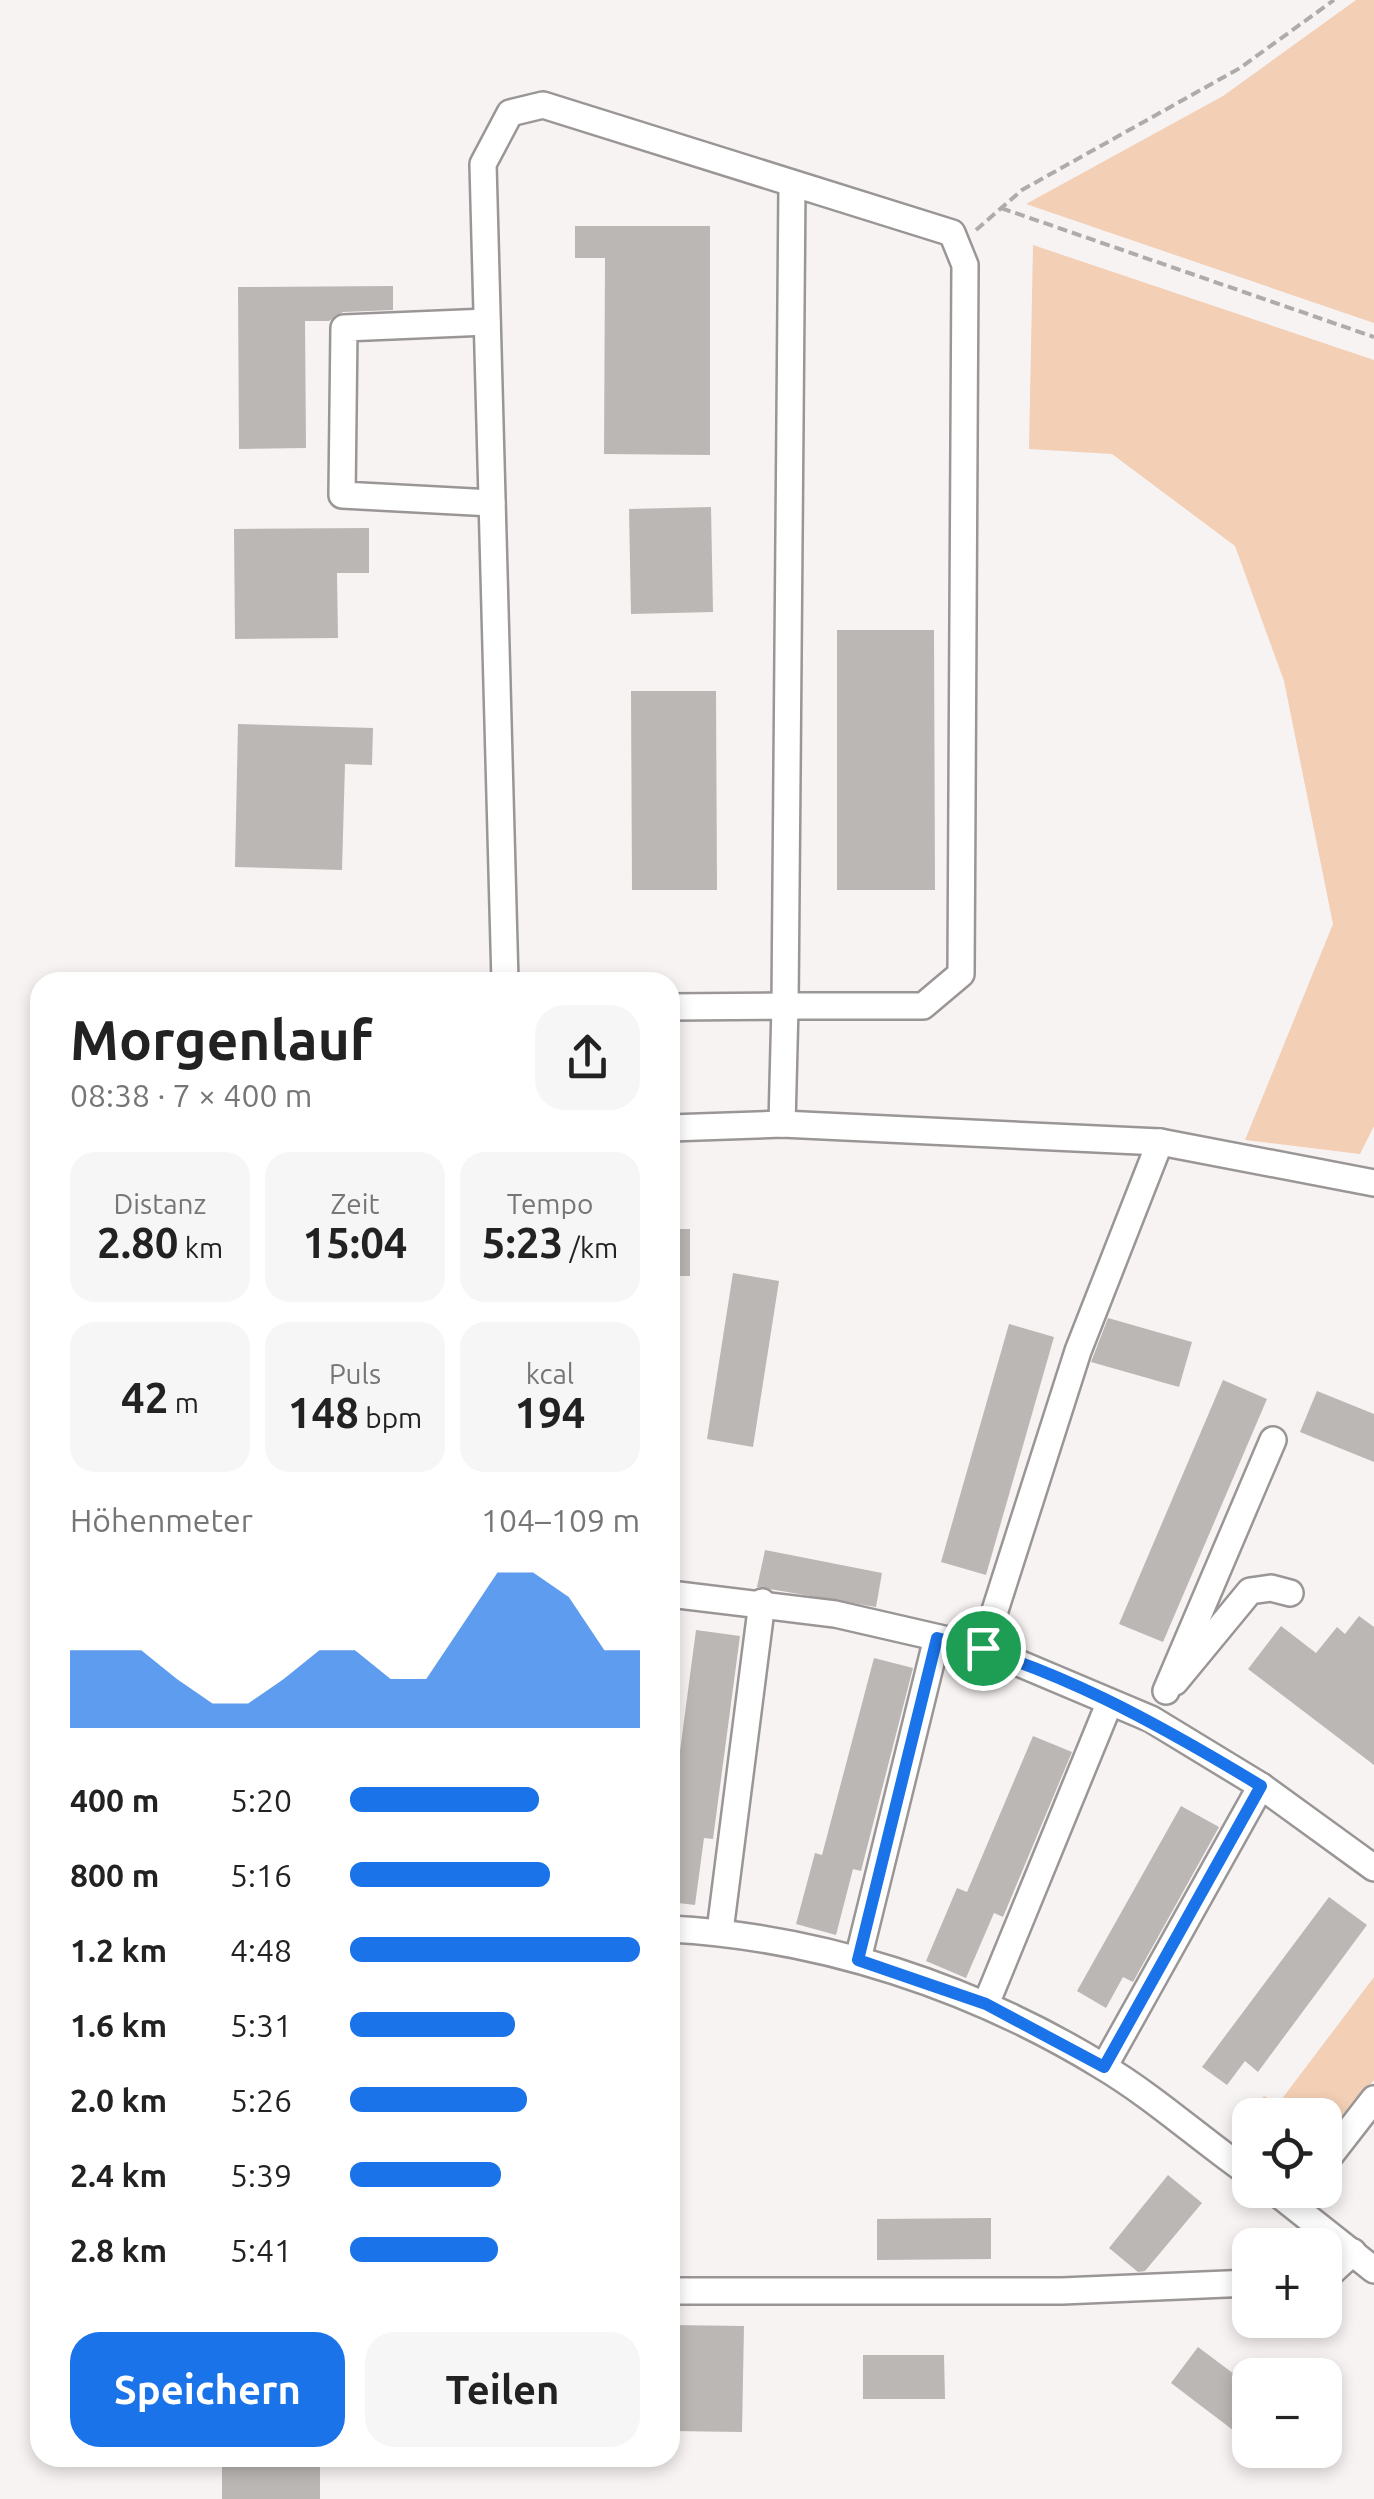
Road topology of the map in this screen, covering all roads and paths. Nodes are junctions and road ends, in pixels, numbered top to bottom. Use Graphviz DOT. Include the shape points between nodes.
graph roads {
  1 [pos="1334,0"];
  2 [pos="792,185"];
  3 [pos="1001,208"];
  4 [pos="958,246"];
  5 [pos="487,322"];
  6 [pos="1374,337"];
  7 [pos="492,502"];
  8 [pos="505,972"];
  9 [pos="680,1006"];
  10 [pos="784,1006"];
  11 [pos="782,1124"];
  12 [pos="680,1128"];
  13 [pos="1160,1142"];
  14 [pos="1374,1182"];
  15 [pos="1273,1440"];
  16 [pos="1290,1593"];
  17 [pos="680,1595"];
  18 [pos="762,1602"];
  19 [pos="937,1638"];
  20 [pos="983,1648"];
  21 [pos="1166,1691"];
  22 [pos="1109,1704"];
  23 [pos="1151,1719"];
  24 [pos="1261,1786"];
  25 [pos="1374,1868"];
  26 [pos="680,1929"];
  27 [pos="720,1931"];
  28 [pos="858,1960"];
  29 [pos="986,2004"];
  30 [pos="1104,2067"];
  31 [pos="1374,2098"];
  32 [pos="1342,2140"];
  33 [pos="1232,2161"];
  34 [pos="1304,2208"];
  35 [pos="1353,2252"];
  36 [pos="1342,2262"];
  37 [pos="1374,2270"];
  38 [pos="1232,2284"];
  39 [pos="680,2290"];
  1 -- 3 [label="path" via="1240,68"];
  2 -- 4 [label="lane" via="952,233"];
  2 -- 5 [label="lane" via="543,105 510,112 483,164"];
  2 -- 10 [label="lane"];
  3 -- 4 [label="path"];
  3 -- 6 [label="path"];
  4 -- 10 [label="lane" via="965,264 961,974 923,1006"];
  5 -- 7 [label="lane"];
  5 -- 7 [label="lane" via="344,328 342,495"];
  7 -- 8 [label="lane"];
  9 -- 10 [label="lane"];
  10 -- 11 [label="lane"];
  11 -- 12 [label="lane"];
  11 -- 13 [label="lane"];
  13 -- 14 [label="lane"];
  13 -- 20 [label="lane" via="1078,1351"];
  15 -- 21 [label="lane"];
  16 -- 21 [label="lane" via="1250,1591"];
  17 -- 18 [label="lane"];
  18 -- 19 [label="lane"];
  18 -- 27 [label="lane"];
  19 -- 20 [label="lane"];
  19 -- 28 [label="lane"];
  20 -- 22 [label="lane"];
  21 -- 23 [label="lane"];
  22 -- 23 [label="lane"];
  22 -- 29 [label="lane"];
  23 -- 24 [label="lane"];
  24 -- 25 [label="lane"];
  24 -- 30 [label="lane"];
  26 -- 27 [label="lane"];
  27 -- 28 [label="lane"];
  28 -- 29 [label="lane"];
  29 -- 30 [label="lane"];
  30 -- 33 [label="lane"];
  31 -- 32 [label="lane"];
  34 -- 35 [label="lane"];
  35 -- 36 [label="lane"];
  35 -- 37 [label="lane"];
  38 -- 39 [label="lane" via="1062,2291"];
}
